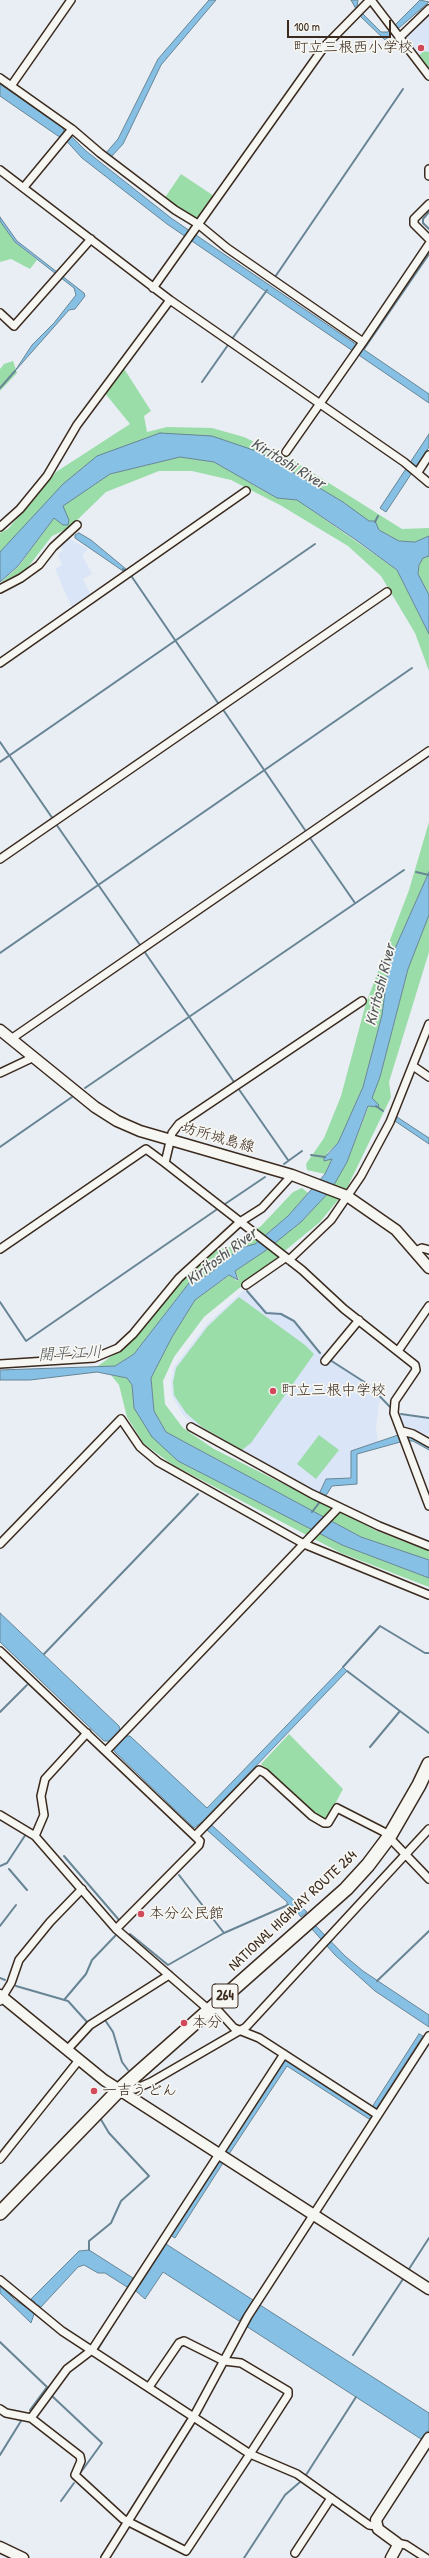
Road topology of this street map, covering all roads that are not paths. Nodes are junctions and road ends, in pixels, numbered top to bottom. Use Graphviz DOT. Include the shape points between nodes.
graph roads {
  1 [pos="71,0"];
  2 [pos="370,0"];
  3 [pos="429,9"];
  4 [pos="397,36"];
  5 [pos="429,76"];
  6 [pos="0,78"];
  7 [pos="12,86"];
  8 [pos="68,134"];
  9 [pos="429,169"];
  10 [pos="0,170"];
  11 [pos="429,176"];
  12 [pos="24,187"];
  13 [pos="429,204"];
  14 [pos="198,224"];
  15 [pos="91,239"];
  16 [pos="429,239"];
  17 [pos="429,244"];
  18 [pos="154,288"];
  19 [pos="170,300"];
  20 [pos="0,313"];
  21 [pos="362,343"];
  22 [pos="320,404"];
  23 [pos="286,452"];
  24 [pos="429,455"];
  25 [pos="417,472"];
  26 [pos="429,483"];
  27 [pos="246,491"];
  28 [pos="77,525"];
  29 [pos="0,527"];
  30 [pos="0,589"];
  31 [pos="387,592"];
  32 [pos="0,663"];
  33 [pos="429,751"];
  34 [pos="0,859"];
  35 [pos="362,1001"];
  36 [pos="429,1024"];
  37 [pos="0,1030"];
  38 [pos="11,1039"];
  39 [pos="34,1057"];
  40 [pos="413,1066"];
  41 [pos="0,1073"];
  42 [pos="429,1077"];
  43 [pos="170,1140"];
  44 [pos="164,1163"];
  45 [pos="292,1175"];
  46 [pos="347,1196"];
  47 [pos="241,1223"];
  48 [pos="0,1249"];
  49 [pos="429,1250"];
  50 [pos="416,1251"];
  51 [pos="286,1258"];
  52 [pos="429,1268"];
  53 [pos="246,1285"];
  54 [pos="429,1306"];
  55 [pos="358,1320"];
  56 [pos="398,1351"];
  57 [pos="325,1361"];
  58 [pos="0,1364"];
  59 [pos="191,1426"];
  60 [pos="402,1432"];
  61 [pos="429,1443"];
  62 [pos="429,1506"];
  63 [pos="338,1508"];
  64 [pos="305,1543"];
  65 [pos="0,1544"];
  66 [pos="429,1546"];
  67 [pos="429,1595"];
  68 [pos="0,1651"];
  69 [pos="87,1733"];
  70 [pos="108,1749"];
  71 [pos="429,1764"];
  72 [pos="0,1815"];
  73 [pos="429,1829"];
  74 [pos="35,1836"];
  75 [pos="195,1836"];
  76 [pos="389,1837"];
  77 [pos="405,1855"];
  78 [pos="429,1879"];
  79 [pos="82,1889"];
  80 [pos="116,1929"];
  81 [pos="169,1975"];
  82 [pos="1,1997"];
  83 [pos="211,2008"];
  84 [pos="240,2030"];
  85 [pos="429,2036"];
  86 [pos="67,2050"];
  87 [pos="284,2054"];
  88 [pos="79,2060"];
  89 [pos="119,2090"];
  90 [pos="378,2115"];
  91 [pos="219,2153"];
  92 [pos="0,2159"];
  93 [pos="0,2213"];
  94 [pos="313,2214"];
  95 [pos="0,2280"];
  96 [pos="429,2289"];
  97 [pos="92,2350"];
  98 [pos="224,2361"];
  99 [pos="149,2387"];
  100 [pos="0,2409"];
  101 [pos="194,2416"];
  102 [pos="31,2418"];
  103 [pos="429,2438"];
  104 [pos="250,2454"];
  105 [pos="331,2498"];
  106 [pos="128,2522"];
  107 [pos="376,2526"];
  108 [pos="397,2544"];
  109 [pos="0,2547"];
  110 [pos="295,2553"];
  111 [pos="20,2557"];
  112 [pos="105,2558"];
  113 [pos="391,2558"];
  114 [pos="426,2558"];
  1 -- 7 [label="street"];
  2 -- 4 [label="street"];
  2 -- 14 [label="street" via="324,47"];
  3 -- 4 [label="street"];
  4 -- 5 [label="street"];
  6 -- 7 [label="street"];
  7 -- 8 [label="street"];
  8 -- 12 [label="street"];
  8 -- 14 [label="street" via="100,153 169,206"];
  9 -- 11 [label="street"];
  10 -- 12 [label="street"];
  12 -- 15 [label="street"];
  13 -- 16 [label="street" via="414,219 414,224"];
  14 -- 18 [label="street"];
  14 -- 21 [label="street" via="227,248"];
  15 -- 18 [label="street"];
  15 -- 20 [label="street" via="14,326"];
  17 -- 21 [label="street"];
  18 -- 19 [label="street"];
  19 -- 22 [label="street"];
  19 -- 29 [label="street" via="77,425 47,476 20,509"];
  21 -- 22 [label="street"];
  22 -- 23 [label="street"];
  22 -- 25 [label="street"];
  24 -- 25 [label="street"];
  25 -- 26 [label="street"];
  27 -- 32 [label="street"];
  28 -- 30 [label="street" via="53,547 39,565"];
  31 -- 34 [label="street"];
  33 -- 38 [label="street"];
  35 -- 43 [label="street" via="179,1124"];
  36 -- 40 [label="street"];
  37 -- 38 [label="street, 坊所城島線"];
  38 -- 39 [label="street, 坊所城島線"];
  39 -- 41 [label="street"];
  39 -- 43 [label="street, 坊所城島線" via="95,1107 117,1121"];
  40 -- 42 [label="street"];
  40 -- 46 [label="street" via="377,1148"];
  43 -- 44 [label="street"];
  43 -- 45 [label="street, 坊所城島線"];
  44 -- 47 [label="street"];
  44 -- 48 [label="street" via="146,1148"];
  45 -- 46 [label="street, 坊所城島線"];
  45 -- 47 [label="street" via="262,1208"];
  46 -- 50 [label="street, 坊所城島線" via="379,1217"];
  46 -- 51 [label="street" via="331,1220"];
  47 -- 51 [label="street"];
  47 -- 58 [label="street" via="179,1278 133,1334 118,1348 94,1358"];
  49 -- 50 [label="street" via="422,1248"];
  50 -- 52 [label="street, 坊所城島線"];
  51 -- 53 [label="street"];
  51 -- 55 [label="street"];
  54 -- 56 [label="street"];
  55 -- 56 [label="street"];
  55 -- 57 [label="street"];
  56 -- 60 [label="street" via="416,1366 393,1406"];
  59 -- 63 [label="street" via="206,1437"];
  60 -- 61 [label="street" via="413,1434"];
  60 -- 62 [label="street"];
  63 -- 64 [label="street"];
  63 -- 66 [label="street"];
  64 -- 65 [label="street" via="158,1462 140,1447 121,1419"];
  64 -- 67 [label="street"];
  64 -- 70 [label="street"];
  68 -- 69 [label="street"];
  69 -- 70 [label="street"];
  69 -- 74 [label="street" via="45,1778 41,1796 44,1815"];
  70 -- 75 [label="street"];
  71 -- 76 [label="highway, NATIONAL HIGHWAY ROUTE 264 / 264" via="420,1785"];
  72 -- 74 [label="street"];
  73 -- 77 [label="street"];
  74 -- 79 [label="street"];
  75 -- 76 [label="street" via="259,1770 312,1816 324,1823 328,1824 337,1808"];
  75 -- 80 [label="street" via="200,1841 199,1845"];
  76 -- 77 [label="street"];
  76 -- 83 [label="highway, NATIONAL HIGHWAY ROUTE 264 / 264" via="346,1889"];
  77 -- 78 [label="street"];
  77 -- 84 [label="street" via="258,2016"];
  79 -- 80 [label="street"];
  79 -- 82 [label="street" via="50,1922 19,1960 11,1983"];
  80 -- 81 [label="street"];
  81 -- 83 [label="street"];
  81 -- 86 [label="street" via="90,2025"];
  82 -- 86 [label="street"];
  83 -- 84 [label="street" via="234,2028"];
  83 -- 89 [label="highway, NATIONAL HIGHWAY ROUTE 264 / 264"];
  84 -- 87 [label="street" via="259,2038"];
  84 -- 89 [label="street" via="152,2082 135,2089"];
  85 -- 90 [label="street"];
  86 -- 88 [label="street"];
  87 -- 90 [label="street"];
  87 -- 91 [label="street"];
  88 -- 89 [label="street"];
  88 -- 92 [label="street"];
  89 -- 91 [label="street"];
  89 -- 93 [label="highway, NATIONAL HIGHWAY ROUTE 264 / 264"];
  90 -- 94 [label="street"];
  91 -- 94 [label="street"];
  91 -- 97 [label="street"];
  94 -- 96 [label="street"];
  94 -- 98 [label="street" via="248,2316"];
  95 -- 97 [label="street" via="62,2331"];
  97 -- 99 [label="street"];
  97 -- 102 [label="street" via="68,2369"];
  98 -- 99 [label="street" via="184,2341 179,2343"];
  98 -- 101 [label="street"];
  98 -- 104 [label="street" via="241,2363 288,2391 288,2395"];
  99 -- 101 [label="street"];
  100 -- 102 [label="street" via="6,2413"];
  101 -- 104 [label="street"];
  101 -- 106 [label="street"];
  102 -- 106 [label="street" via="80,2456 81,2461 75,2476"];
  103 -- 107 [label="street" via="376,2520"];
  104 -- 105 [label="street" via="297,2474"];
  104 -- 106 [label="street" via="186,2551"];
  105 -- 107 [label="street" via="370,2525"];
  105 -- 110 [label="street"];
  106 -- 112 [label="street"];
  107 -- 108 [label="street"];
  108 -- 113 [label="street"];
  108 -- 114 [label="street" via="406,2545"];
  109 -- 111 [label="street"];
}
